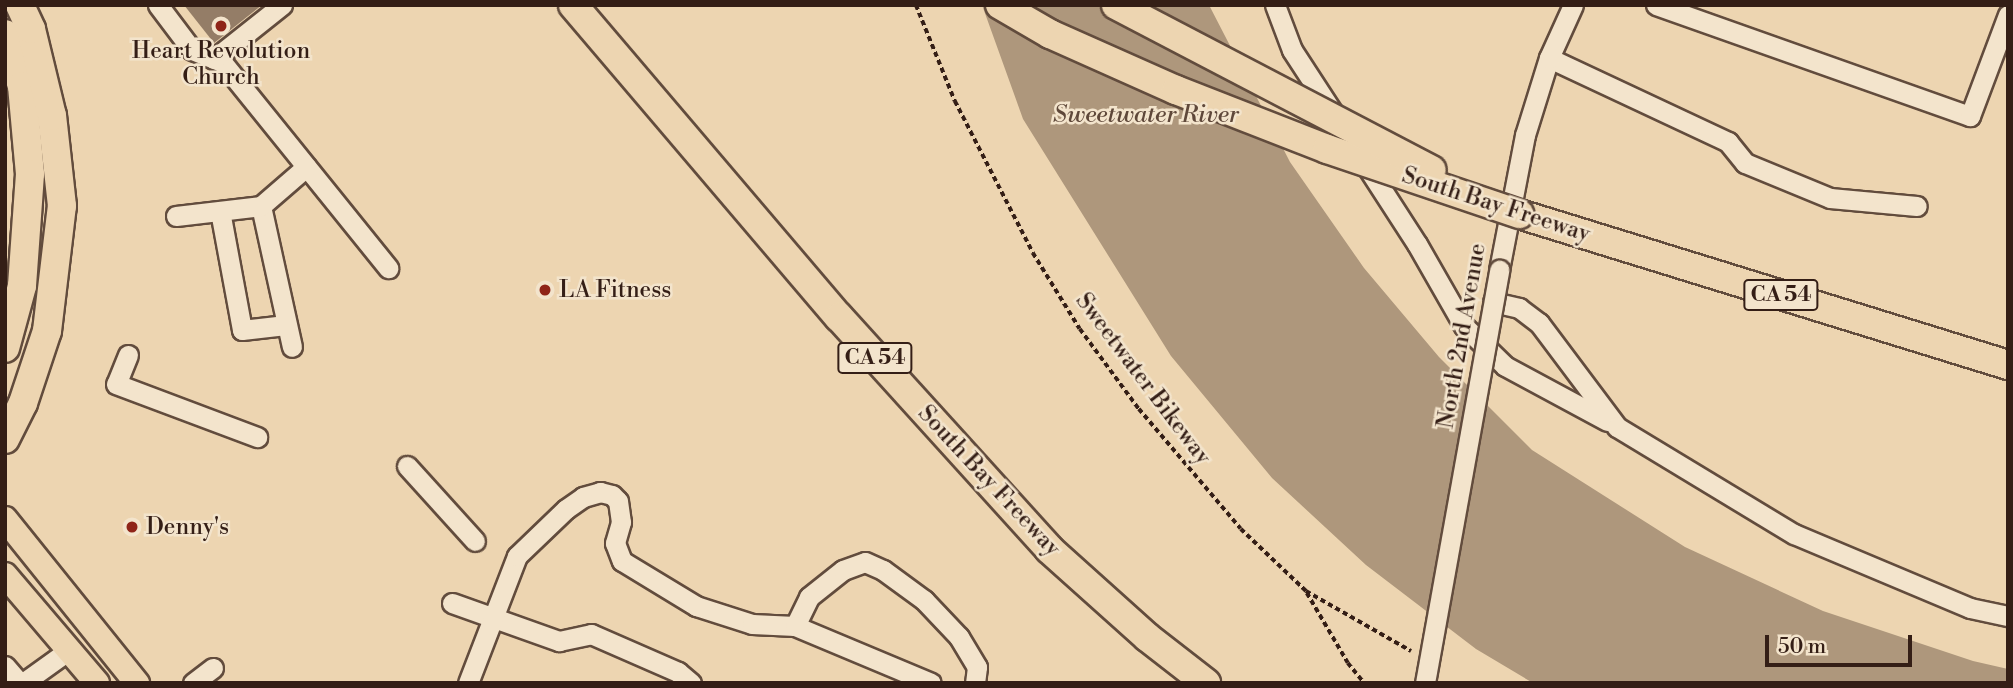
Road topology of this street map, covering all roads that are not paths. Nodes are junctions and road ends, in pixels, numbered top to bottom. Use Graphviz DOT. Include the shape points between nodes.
graph roads {
  1 [pos="20,5"];
  2 [pos="158,5"];
  3 [pos="282,5"];
  4 [pos="573,5"];
  5 [pos="1000,5"];
  6 [pos="1116,5"];
  7 [pos="1275,5"];
  8 [pos="1573,5"];
  9 [pos="1656,5"];
  10 [pos="2008,15"];
  11 [pos="5,34"];
  12 [pos="1549,58"];
  13 [pos="214,59"];
  14 [pos="306,167"];
  15 [pos="261,206"];
  16 [pos="1917,206"];
  17 [pos="220,211"];
  18 [pos="1519,214"];
  19 [pos="176,216"];
  20 [pos="388,268"];
  21 [pos="1493,302"];
  22 [pos="286,325"];
  23 [pos="292,347"];
  24 [pos="5,348"];
  25 [pos="128,355"];
  26 [pos="2008,365"];
  27 [pos="1617,426"];
  28 [pos="257,437"];
  29 [pos="5,439"];
  30 [pos="407,466"];
  31 [pos="5,519"];
  32 [pos="475,541"];
  33 [pos="7,580"];
  34 [pos="452,603"];
  35 [pos="2008,616"];
  36 [pos="493,617"];
  37 [pos="795,626"];
  38 [pos="69,650"];
  39 [pos="5,666"];
  40 [pos="213,668"];
  41 [pos="29,681"];
  42 [pos="97,683"];
  43 [pos="137,683"];
  44 [pos="192,683"];
  45 [pos="468,683"];
  46 [pos="691,683"];
  47 [pos="931,683"];
  48 [pos="975,683"];
  49 [pos="1206,683"];
  50 [pos="1425,683"];
  1 -- 29 [label="highway" via="31,29 52,116 62,206 47,331 23,403"];
  2 -- 13 [label="street" via="192,50"];
  3 -- 13 [label="street"];
  4 -- 49 [label="highway, South Bay Freeway / CA 54" via="839,317 1049,549"];
  5 -- 18 [label="highway, South Bay Freeway / CA 54, bridge" via="1050,34 1175,90 1327,149"];
  6 -- 18 [label="highway, bridge"];
  7 -- 27 [label="street" via="1292,50 1418,244 1464,326 1505,366"];
  8 -- 12 [label="street, North 2nd Avenue"];
  9 -- 10 [label="street" via="1969,116"];
  11 -- 24 [label="highway" via="22,86 30,174 22,286"];
  12 -- 16 [label="street" via="1728,142 1745,163 1830,198"];
  12 -- 21 [label="street, North 2nd Avenue, bridge" via="1525,135"];
  13 -- 14 [label="street" via="222,62"];
  14 -- 15 [label="street"];
  14 -- 20 [label="street"];
  15 -- 17 [label="street"];
  15 -- 22 [label="street"];
  17 -- 19 [label="street"];
  17 -- 22 [label="street" via="242,330"];
  18 -- 26 [label="highway, South Bay Freeway / CA 54"];
  21 -- 27 [label="street" via="1519,308 1539,323"];
  21 -- 50 [label="street, North 2nd Avenue, bridge"];
  22 -- 23 [label="street"];
  25 -- 28 [label="street" via="116,384"];
  27 -- 35 [label="street" via="1794,534 1970,608"];
  30 -- 32 [label="street"];
  31 -- 43 [label="main road"];
  33 -- 38 [label="main road"];
  34 -- 36 [label="street"];
  36 -- 37 [label="street" via="517,556 566,509 583,496 600,492 618,501 621,522 615,543 622,561 696,606 752,624"];
  36 -- 45 [label="street"];
  36 -- 46 [label="street" via="559,641 591,634 678,671"];
  37 -- 47 [label="street"];
  37 -- 48 [label="street" via="808,597 843,570 865,562 924,600 959,638 977,667"];
  38 -- 41 [label="street"];
  38 -- 42 [label="main road"];
  39 -- 41 [label="street"];
  40 -- 44 [label="street"];
}
